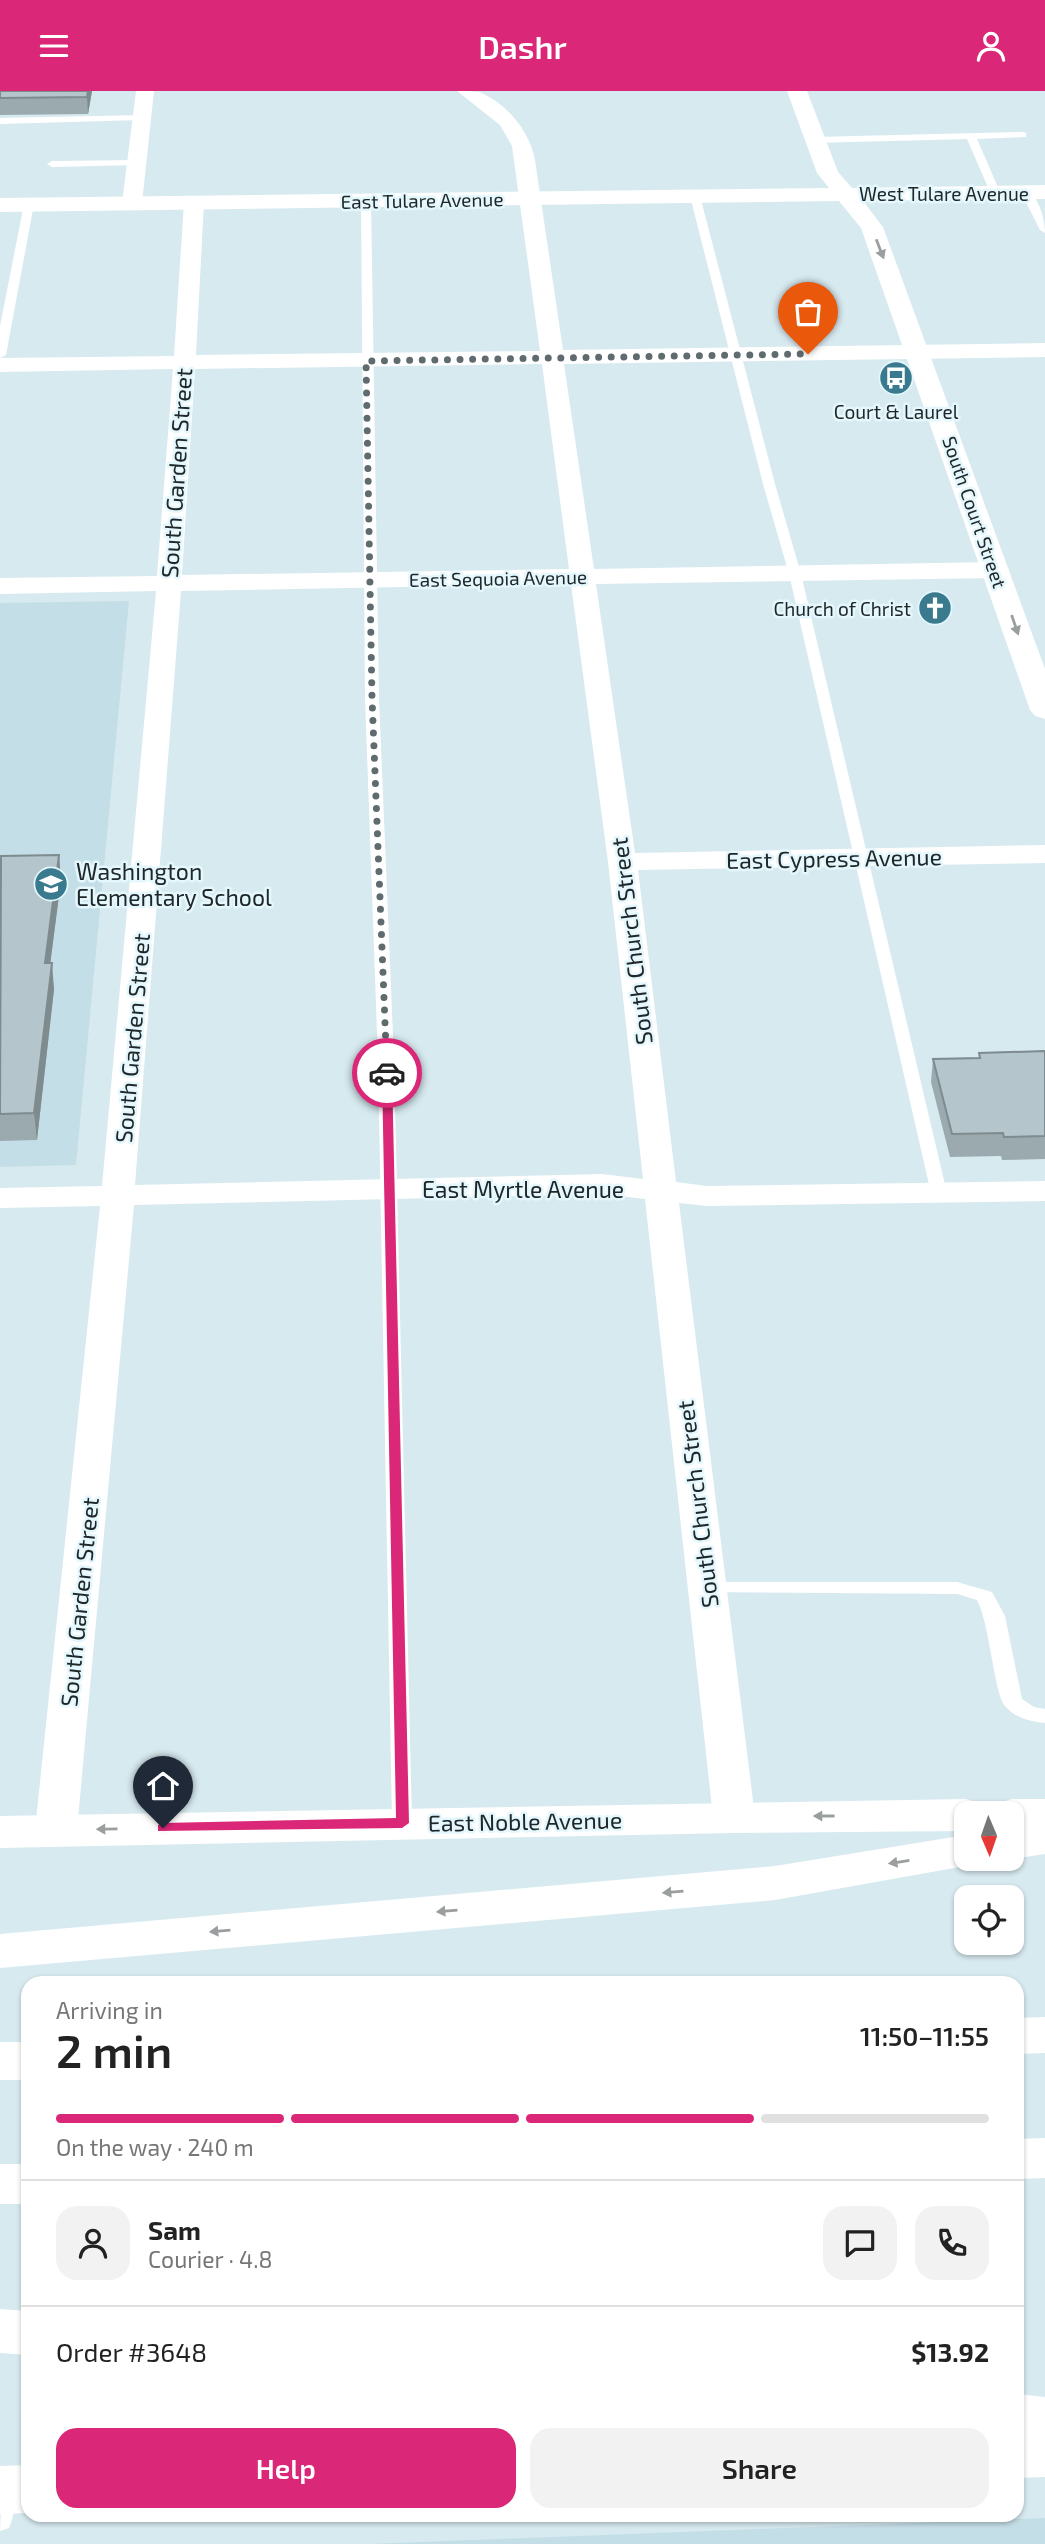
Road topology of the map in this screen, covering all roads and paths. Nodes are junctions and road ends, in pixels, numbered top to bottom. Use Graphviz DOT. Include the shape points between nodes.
graph roads {
  1 [pos="145,91"];
  2 [pos="466,91"];
  3 [pos="797,91"];
  4 [pos="141,117"];
  5 [pos="0,121"];
  6 [pos="1023,135"];
  7 [pos="971,136"];
  8 [pos="814,140"];
  9 [pos="136,163"];
  10 [pos="52,165"];
  11 [pos="995,192"];
  12 [pos="1036,192"];
  13 [pos="844,193"];
  14 [pos="695,196"];
  15 [pos="530,198"];
  16 [pos="366,200"];
  17 [pos="194,202"];
  18 [pos="132,203"];
  19 [pos="29,204"];
  20 [pos="0,205"];
  21 [pos="1045,230"];
  22 [pos="1045,350"];
  23 [pos="919,352"];
  24 [pos="0,355"];
  25 [pos="735,355"];
  26 [pos="551,357"];
  27 [pos="366,361"];
  28 [pos="183,363"];
  29 [pos="0,365"];
  30 [pos="996,571"];
  31 [pos="795,574"];
  32 [pos="581,577"];
  33 [pos="371,580"];
  34 [pos="169,583"];
  35 [pos="0,586"];
  36 [pos="1045,710"];
  37 [pos="1045,854"];
  38 [pos="860,858"];
  39 [pos="622,862"];
  40 [pos="390,1189"];
  41 [pos="660,1191"];
  42 [pos="1045,1191"];
  43 [pos="939,1193"];
  44 [pos="120,1196"];
  45 [pos="0,1198"];
  46 [pos="706,1588"];
  47 [pos="1045,1716"];
  48 [pos="954,1815"];
  49 [pos="1024,1815"];
  50 [pos="1045,1815"];
  51 [pos="734,1817"];
  52 [pos="402,1823"];
  53 [pos="56,1830"];
  54 [pos="0,1832"];
  55 [pos="1045,1838"];
  56 [pos="1024,1841"];
  57 [pos="954,1853"];
  58 [pos="0,1951"];
  59 [pos="1045,2035"];
  60 [pos="1024,2036"];
  61 [pos="0,2061"];
  62 [pos="21,2061"];
  63 [pos="1045,2158"];
  64 [pos="1024,2159"];
  65 [pos="0,2184"];
  66 [pos="21,2184"];
  67 [pos="0,2331"];
  68 [pos="21,2332"];
  69 [pos="1024,2418"];
  70 [pos="1045,2420"];
  71 [pos="1045,2454"];
  72 [pos="1024,2455"];
  1 -- 4 [label="street"];
  2 -- 15 [label="street, South Church Street" via="517,134"];
  3 -- 8 [label="main road, South Court Street"];
  4 -- 5 [label="lane"];
  4 -- 9 [label="street"];
  6 -- 7 [label="lane"];
  7 -- 8 [label="lane"];
  7 -- 11 [label="lane"];
  8 -- 13 [label="main road, South Court Street" via="828,173"];
  9 -- 10 [label="lane"];
  9 -- 18 [label="street"];
  11 -- 12 [label="main road, West Tulare Avenue"];
  11 -- 13 [label="main road, West Tulare Avenue"];
  12 -- 21 [label="lane"];
  13 -- 14 [label="main road, East Tulare Avenue"];
  13 -- 23 [label="main road, South Court Street, one-way" via="872,227"];
  14 -- 15 [label="main road, East Tulare Avenue"];
  14 -- 25 [label="lane"];
  15 -- 16 [label="main road, East Tulare Avenue"];
  15 -- 26 [label="street, South Church Street"];
  16 -- 17 [label="main road, East Tulare Avenue"];
  16 -- 27 [label="lane"];
  17 -- 18 [label="main road, East Tulare Avenue"];
  17 -- 28 [label="street, South Garden Street"];
  18 -- 19 [label="main road, East Tulare Avenue"];
  19 -- 20 [label="main road, East Tulare Avenue"];
  19 -- 24 [label="lane"];
  22 -- 23 [label="street"];
  23 -- 25 [label="street"];
  23 -- 30 [label="main road, South Court Street"];
  25 -- 26 [label="street"];
  25 -- 31 [label="lane"];
  26 -- 27 [label="street"];
  26 -- 32 [label="street, South Church Street"];
  27 -- 28 [label="street"];
  27 -- 33 [label="lane"];
  28 -- 29 [label="street"];
  28 -- 34 [label="street, South Garden Street"];
  30 -- 31 [label="street, East Sequoia Avenue"];
  30 -- 36 [label="main road, South Court Street, one-way"];
  31 -- 32 [label="street, East Sequoia Avenue"];
  31 -- 38 [label="lane"];
  32 -- 33 [label="street, East Sequoia Avenue"];
  32 -- 39 [label="street, South Church Street"];
  33 -- 34 [label="street, East Sequoia Avenue"];
  33 -- 40 [label="lane"];
  34 -- 35 [label="street, East Sequoia Avenue"];
  34 -- 44 [label="street, South Garden Street"];
  37 -- 38 [label="street, East Cypress Avenue"];
  38 -- 39 [label="street, East Cypress Avenue"];
  38 -- 43 [label="lane"];
  39 -- 41 [label="street, South Church Street"];
  40 -- 41 [label="street, East Myrtle Avenue" via="602,1184"];
  40 -- 44 [label="street, East Myrtle Avenue"];
  40 -- 52 [label="lane"];
  41 -- 43 [label="street, East Myrtle Avenue" via="707,1196"];
  41 -- 46 [label="street, South Church Street"];
  42 -- 43 [label="street, East Myrtle Avenue"];
  44 -- 45 [label="street, East Myrtle Avenue"];
  44 -- 53 [label="street, South Garden Street"];
  46 -- 47 [label="lane" via="957,1588 985,1596 995,1616 1012,1701 1022,1711"];
  46 -- 51 [label="street, South Church Street"];
  48 -- 51 [label="main road, East Noble Avenue, one-way"];
  49 -- 50 [label="main road"];
  51 -- 52 [label="main road, East Noble Avenue"];
  52 -- 53 [label="main road, East Noble Avenue, one-way"];
  53 -- 54 [label="main road, East Noble Avenue"];
  55 -- 56 [label="main road"];
  57 -- 58 [label="main road, one-way" via="775,1883"];
  59 -- 60 [label="main road"];
  61 -- 62 [label="main road"];
  63 -- 64 [label="main road"];
  65 -- 66 [label="main road"];
  67 -- 68 [label="main road"];
  69 -- 70 [label="main road"];
  71 -- 72 [label="main road"];
}
